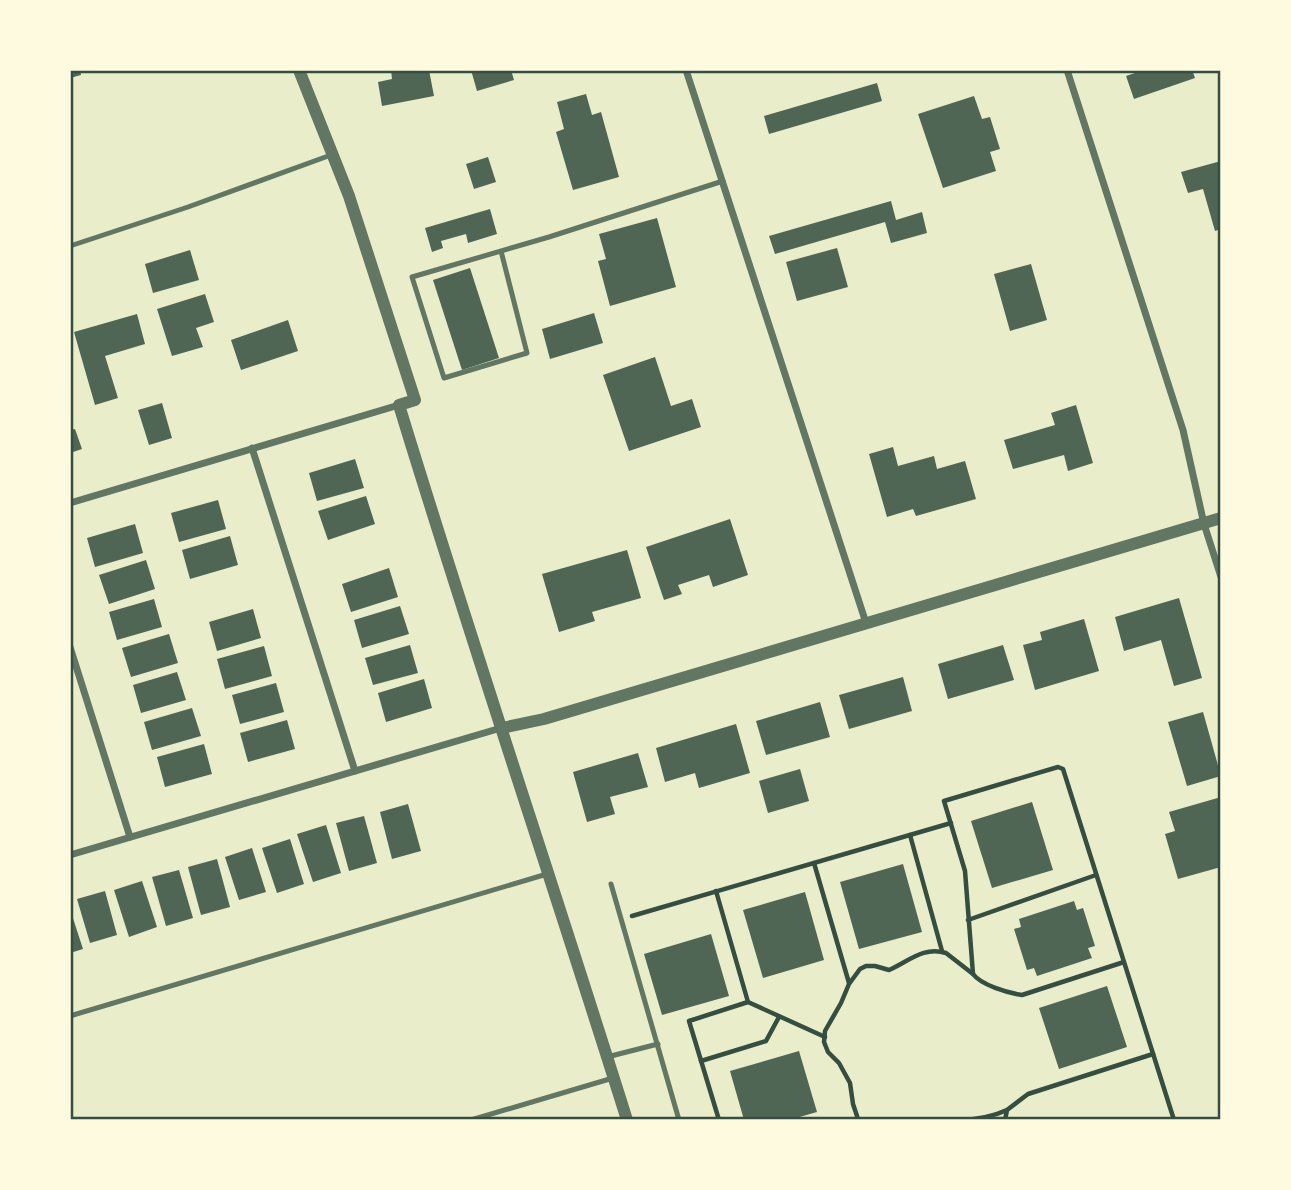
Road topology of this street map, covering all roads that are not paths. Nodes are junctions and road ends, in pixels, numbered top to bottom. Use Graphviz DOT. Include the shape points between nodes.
graph roads {
  1 [pos="299,70"];
  2 [pos="686,70"];
  3 [pos="1067,70"];
  4 [pos="332,155"];
  5 [pos="723,181"];
  6 [pos="70,246"];
  7 [pos="501,251"];
  8 [pos="399,405"];
  9 [pos="252,448"];
  10 [pos="70,503"];
  11 [pos="1221,519"];
  12 [pos="1204,524"];
  13 [pos="1221,577"];
  14 [pos="866,623"];
  15 [pos="70,647"];
  16 [pos="502,728"];
  17 [pos="355,771"];
  18 [pos="130,837"];
  19 [pos="70,855"];
  20 [pos="549,874"];
  21 [pos="611,884"];
  22 [pos="70,1016"];
  23 [pos="658,1044"];
  24 [pos="607,1057"];
  25 [pos="614,1078"];
  26 [pos="471,1120"];
  27 [pos="627,1120"];
  28 [pos="679,1120"];
  1 -- 4 [label="street"];
  2 -- 5 [label="street"];
  3 -- 12 [label="street" via="1183,430"];
  4 -- 6 [label="lane"];
  4 -- 8 [label="street" via="415,400"];
  5 -- 7 [label="lane"];
  5 -- 14 [label="street"];
  7 -- 7 [label="lane" via="412,277 444,378 527,353"];
  8 -- 9 [label="street"];
  8 -- 16 [label="street"];
  9 -- 10 [label="street"];
  9 -- 17 [label="street"];
  11 -- 12 [label="street"];
  12 -- 13 [label="street"];
  12 -- 14 [label="street"];
  14 -- 16 [label="street"];
  15 -- 18 [label="street"];
  16 -- 17 [label="street"];
  16 -- 20 [label="street"];
  17 -- 18 [label="street"];
  18 -- 19 [label="street"];
  20 -- 22 [label="lane"];
  20 -- 24 [label="street"];
  21 -- 23 [label="lane"];
  23 -- 24 [label="lane"];
  23 -- 28 [label="lane"];
  24 -- 25 [label="street"];
  25 -- 26 [label="lane"];
  25 -- 27 [label="street"];
}
